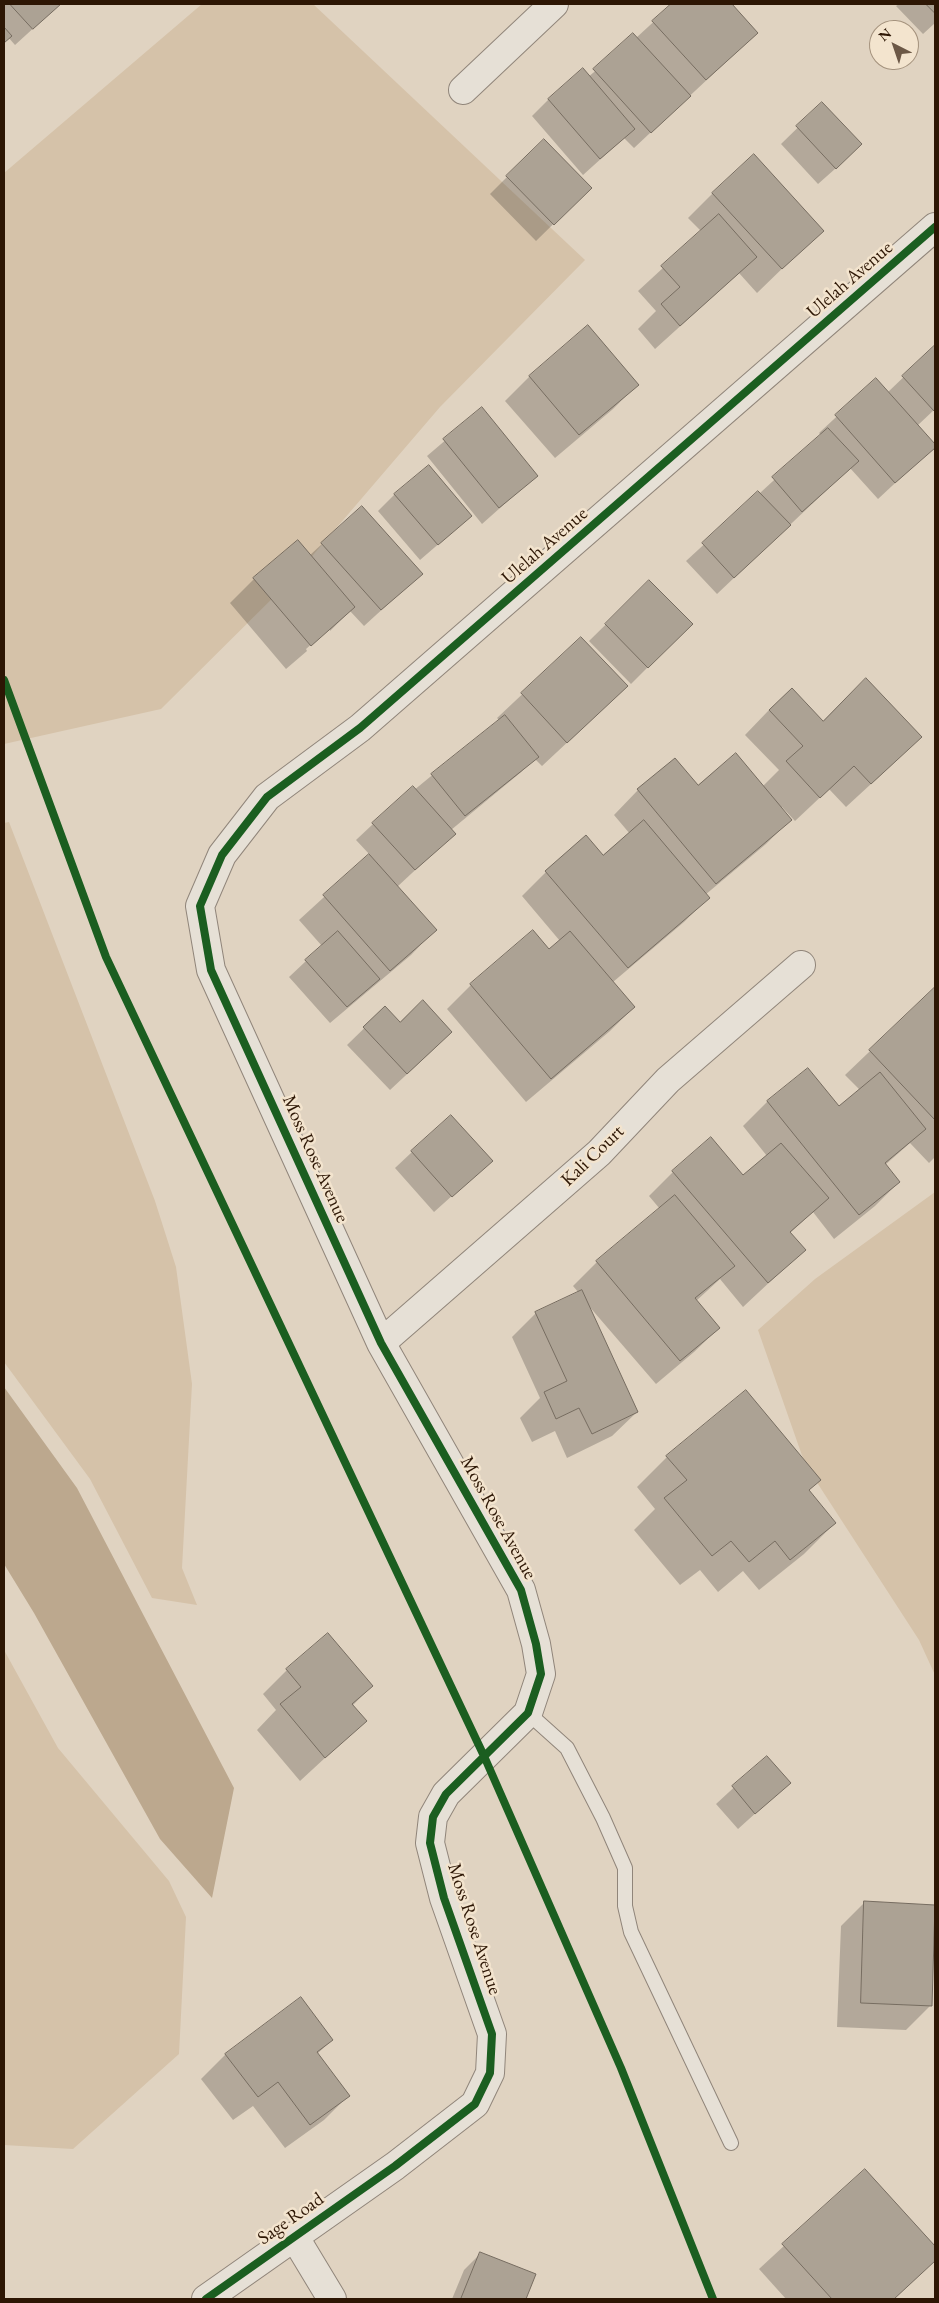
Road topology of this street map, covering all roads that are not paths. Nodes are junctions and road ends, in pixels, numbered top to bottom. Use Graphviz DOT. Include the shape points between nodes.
graph roads {
  1 [pos="554,4"];
  2 [pos="463,90"];
  3 [pos="935,227"];
  4 [pos="200,906"];
  5 [pos="801,965"];
  6 [pos="381,1343"];
  7 [pos="528,1713"];
  8 [pos="731,2144"];
  9 [pos="395,2166"];
  10 [pos="294,2236"];
  11 [pos="206,2299"];
  12 [pos="332,2299"];
  1 -- 2 [label="street"];
  3 -- 4 [label="street, Ulelah Avenue" via="368,722 267,796 222,855"];
  4 -- 6 [label="street, Moss Rose Avenue" via="211,970"];
  5 -- 6 [label="street, Kali Court" via="668,1080 599,1153"];
  6 -- 7 [label="street, Moss Rose Avenue" via="521,1590 541,1674"];
  7 -- 8 [label="lane" via="567,1748 603,1818 625,1868 625,1906 631,1932"];
  7 -- 9 [label="street, Moss Rose Avenue" via="446,1794 433,1817 430,1843 444,1898 492,2034 490,2073 475,2104"];
  9 -- 10 [label="street, Sage Road"];
  10 -- 11 [label="street, Sage Road"];
  10 -- 12 [label="street"];
}
